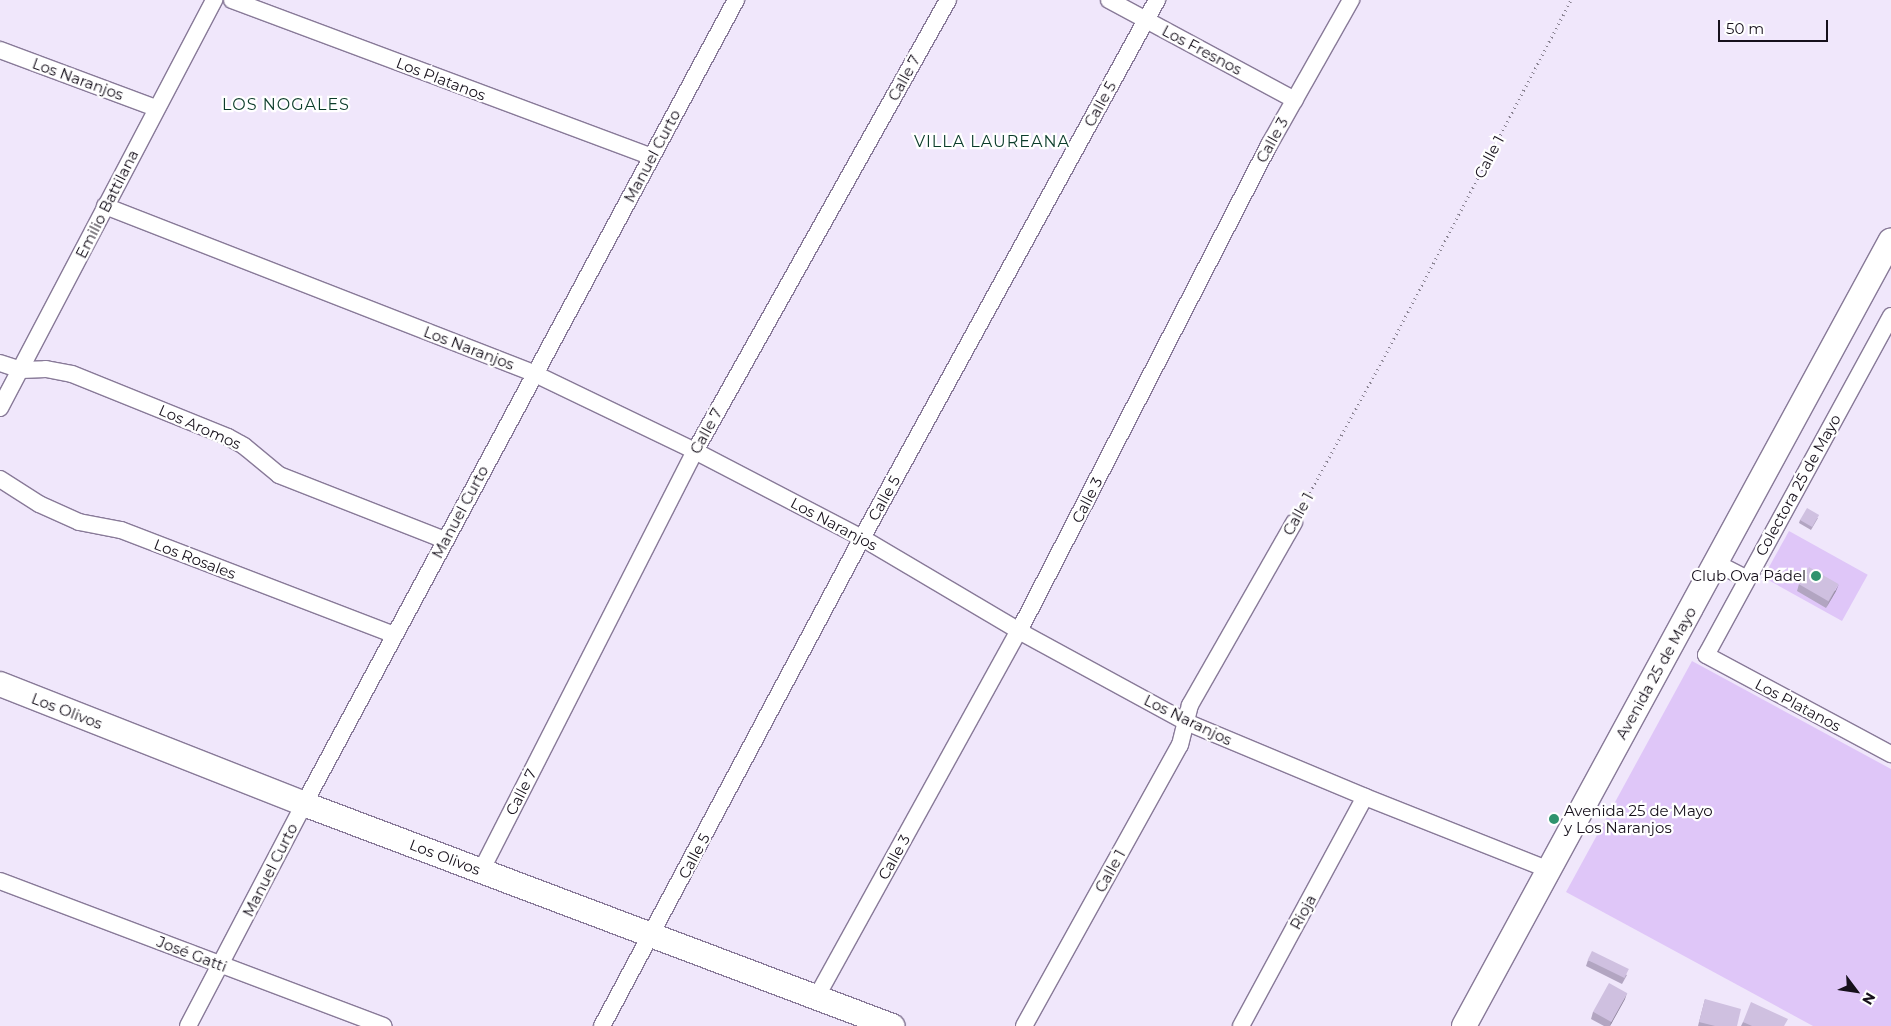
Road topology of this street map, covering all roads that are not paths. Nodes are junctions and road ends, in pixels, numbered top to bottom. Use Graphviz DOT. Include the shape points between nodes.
graph roads {
  1 [pos="214,0"];
  2 [pos="232,0"];
  3 [pos="736,0"];
  4 [pos="948,0"];
  5 [pos="1109,0"];
  6 [pos="1157,0"];
  7 [pos="1351,0"];
  8 [pos="1146,20"];
  9 [pos="0,50"];
  10 [pos="1295,100"];
  11 [pos="156,108"];
  12 [pos="651,158"];
  13 [pos="105,206"];
  14 [pos="1891,240"];
  15 [pos="1891,316"];
  16 [pos="0,363"];
  17 [pos="21,370"];
  18 [pos="535,374"];
  19 [pos="0,408"];
  20 [pos="695,451"];
  21 [pos="0,479"];
  22 [pos="1294,523"];
  23 [pos="862,538"];
  24 [pos="445,540"];
  25 [pos="1716,563"];
  26 [pos="1747,579"];
  27 [pos="1019,631"];
  28 [pos="394,635"];
  29 [pos="1706,655"];
  30 [pos="0,684"];
  31 [pos="1186,722"];
  32 [pos="1891,754"];
  33 [pos="1365,798"];
  34 [pos="304,804"];
  35 [pos="1549,870"];
  36 [pos="481,871"];
  37 [pos="0,881"];
  38 [pos="652,936"];
  39 [pos="221,965"];
  40 [pos="816,998"];
  41 [pos="188,1026"];
  42 [pos="384,1026"];
  43 [pos="602,1026"];
  44 [pos="892,1026"];
  45 [pos="1024,1026"];
  46 [pos="1241,1026"];
  47 [pos="1464,1026"];
  1 -- 11 [label="street, Emilio Battilana"];
  2 -- 12 [label="street, Los Platanos"];
  3 -- 12 [label="street, Manuel Curto"];
  4 -- 20 [label="street, Calle 7"];
  5 -- 8 [label="street, Los Fresnos"];
  6 -- 8 [label="street, Calle 5"];
  7 -- 10 [label="street, Calle 3"];
  8 -- 10 [label="street, Los Fresnos"];
  8 -- 23 [label="street, Calle 5"];
  9 -- 11 [label="street, Los Naranjos"];
  10 -- 27 [label="street, Calle 3"];
  11 -- 13 [label="street, Emilio Battilana"];
  12 -- 18 [label="street, Manuel Curto"];
  13 -- 17 [label="street, Emilio Battilana"];
  13 -- 18 [label="street, Los Naranjos"];
  14 -- 25 [label="street, Avenida 25 de Mayo"];
  15 -- 26 [label="street, Colectora 25 de Mayo"];
  16 -- 17 [label="street, Los Aromos"];
  17 -- 19 [label="street, Emilio Battilana"];
  17 -- 24 [label="street, Los Aromos" via="46,368 72,374 219,433 244,446 279,475"];
  18 -- 20 [label="street, Los Naranjos"];
  18 -- 24 [label="street, Manuel Curto"];
  20 -- 23 [label="street, Los Naranjos"];
  20 -- 36 [label="street, Calle 7"];
  21 -- 28 [label="street, Los Rosales" via="39,504 79,522 121,530"];
  22 -- 31 [label="street, Calle 1" via="1190,706"];
  23 -- 27 [label="street, Los Naranjos"];
  23 -- 38 [label="street, Calle 5"];
  24 -- 28 [label="street, Manuel Curto"];
  25 -- 26 [label="street"];
  25 -- 35 [label="street, Avenida 25 de Mayo"];
  26 -- 29 [label="street, Colectora 25 de Mayo"];
  27 -- 31 [label="street, Los Naranjos"];
  27 -- 40 [label="street, Calle 3"];
  28 -- 34 [label="street, Manuel Curto"];
  29 -- 32 [label="street, Los Platanos"];
  30 -- 34 [label="street, Los Olivos"];
  31 -- 33 [label="street, Los Naranjos"];
  31 -- 45 [label="street, Calle 1" via="1180,745"];
  33 -- 35 [label="street, Los Naranjos"];
  33 -- 46 [label="street, Rioja"];
  34 -- 36 [label="street, Los Olivos"];
  34 -- 39 [label="street, Manuel Curto"];
  35 -- 47 [label="street, Avenida 25 de Mayo"];
  36 -- 38 [label="street, Los Olivos"];
  37 -- 39 [label="street, José Gatti"];
  38 -- 40 [label="street, Los Olivos"];
  38 -- 43 [label="street, Calle 5"];
  39 -- 41 [label="street, Manuel Curto"];
  39 -- 42 [label="street, José Gatti"];
  40 -- 44 [label="street, Los Olivos"];
}
